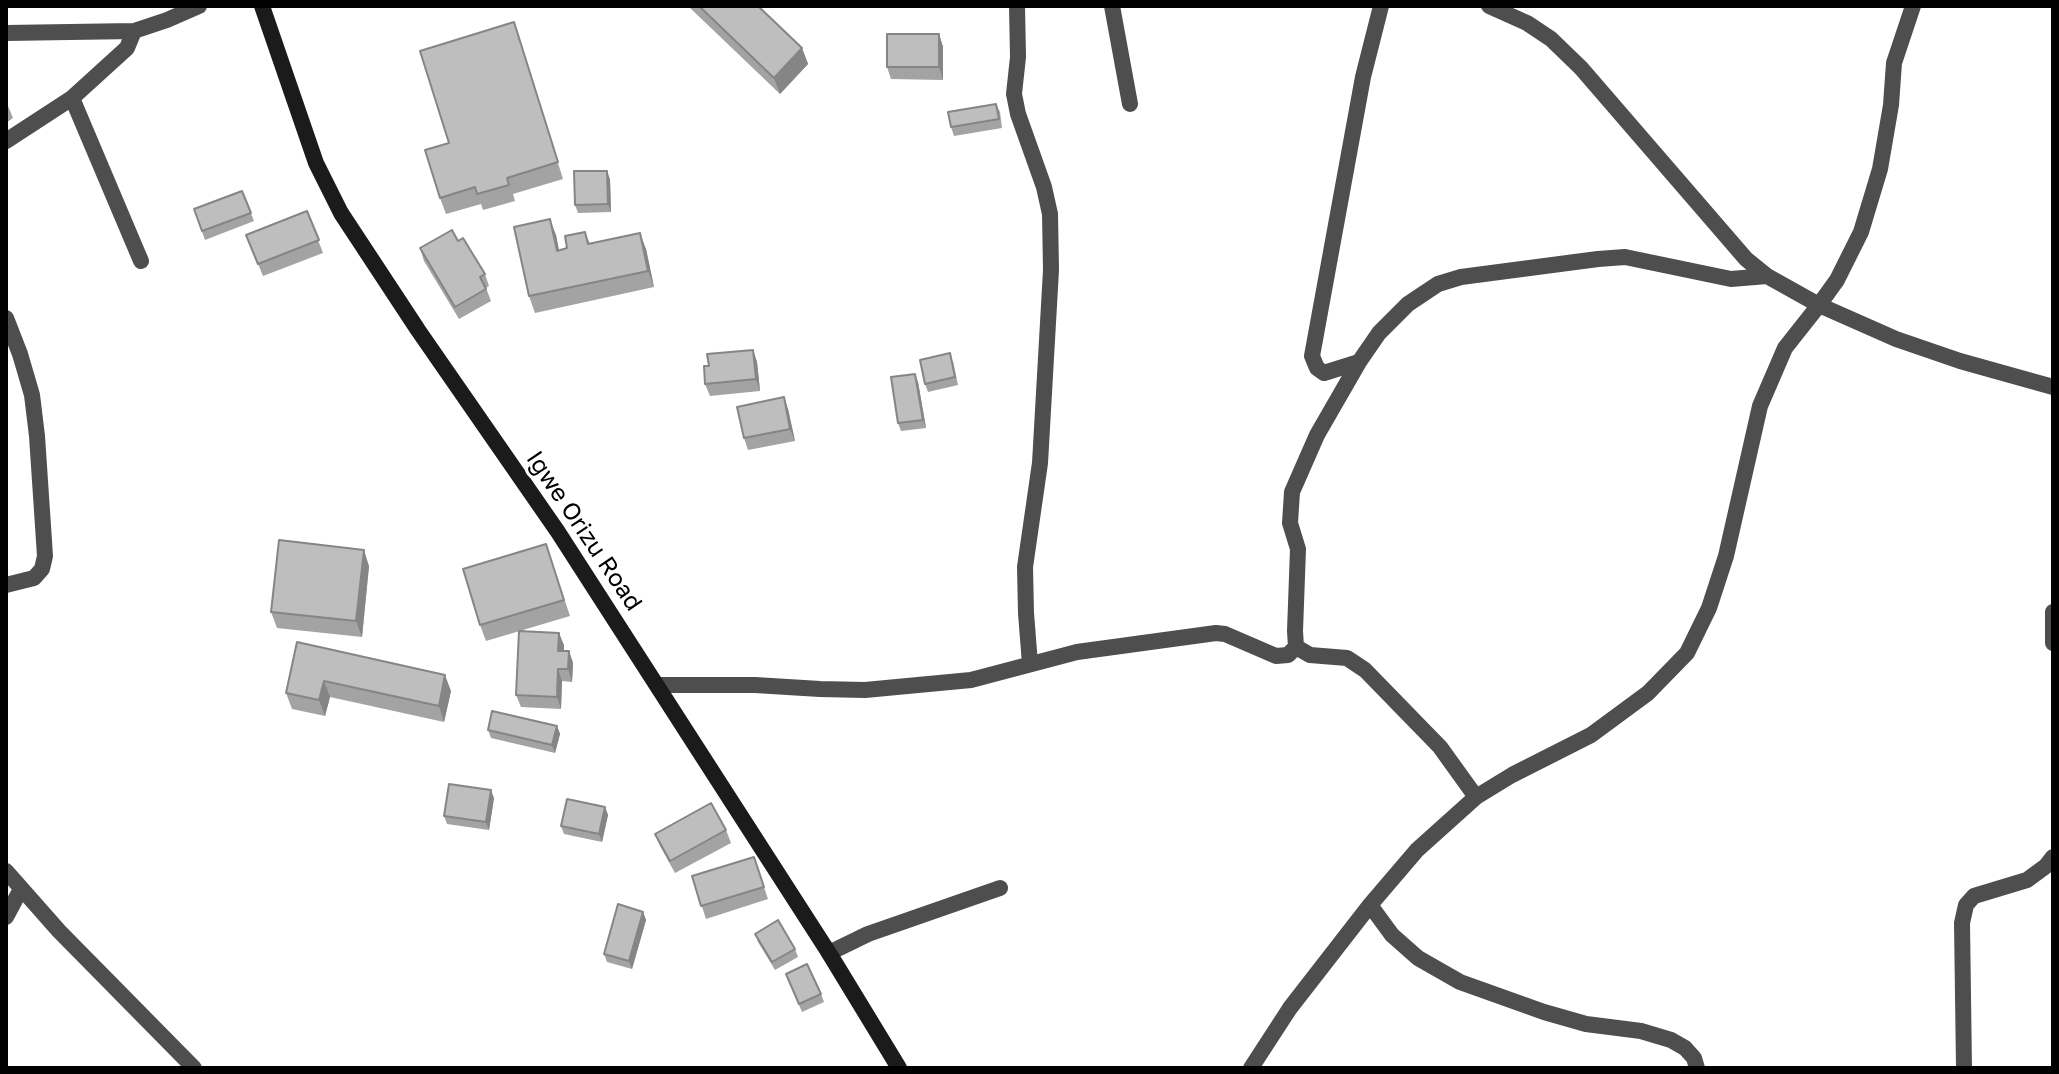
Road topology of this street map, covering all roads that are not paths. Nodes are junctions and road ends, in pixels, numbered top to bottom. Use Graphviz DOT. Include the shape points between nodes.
graph roads {
  1 [pos="199,6"];
  2 [pos="262,6"];
  3 [pos="1017,6"];
  4 [pos="1112,6"];
  5 [pos="1381,6"];
  6 [pos="1489,6"];
  7 [pos="1913,6"];
  8 [pos="134,31"];
  9 [pos="6,33"];
  10 [pos="72,98"];
  11 [pos="1130,104"];
  12 [pos="6,141"];
  13 [pos="141,261"];
  14 [pos="1767,276"];
  15 [pos="1819,305"];
  16 [pos="6,318"];
  17 [pos="1359,362"];
  18 [pos="2053,387"];
  19 [pos="6,585"];
  20 [pos="2053,612"];
  21 [pos="2053,643"];
  22 [pos="1296,647"];
  23 [pos="1030,664"];
  24 [pos="657,685"];
  25 [pos="1476,797"];
  26 [pos="2053,857"];
  27 [pos="6,871"];
  28 [pos="1000,888"];
  29 [pos="21,889"];
  30 [pos="1370,905"];
  31 [pos="6,917"];
  32 [pos="829,953"];
  33 [pos="194,1068"];
  34 [pos="899,1068"];
  35 [pos="1251,1068"];
  36 [pos="1697,1068"];
  37 [pos="1964,1068"];
  1 -- 8 [label="street"];
  2 -- 24 [label="main road, Igwe Orizu Road" via="316,163 341,213"];
  3 -- 23 [label="street" via="1014,94 1050,214 1040,463 1025,567"];
  4 -- 11 [label="street"];
  5 -- 17 [label="street" via="1312,356 1324,373"];
  6 -- 14 [label="street" via="1551,39 1581,68 1746,259"];
  7 -- 15 [label="street" via="1894,63 1880,169 1861,232"];
  8 -- 9 [label="street"];
  8 -- 10 [label="street" via="127,48"];
  10 -- 12 [label="street"];
  10 -- 13 [label="street"];
  14 -- 15 [label="street"];
  14 -- 17 [label="street" via="1731,279 1625,257 1461,277 1438,284 1408,304"];
  15 -- 18 [label="street" via="1896,339"];
  15 -- 25 [label="street" via="1785,348 1760,406 1726,556 1687,653 1648,693 1591,735"];
  16 -- 19 [label="street" via="32,395 45,556 34,578"];
  17 -- 22 [label="street" via="1292,492 1290,523 1298,549"];
  20 -- 21 [label="street"];
  22 -- 23 [label="street" via="1288,655 1276,656 1216,633 1077,652"];
  22 -- 25 [label="street" via="1310,655 1347,658 1365,670 1440,747"];
  23 -- 24 [label="street" via="971,680 865,690"];
  24 -- 32 [label="main road, Igwe Orizu Road"];
  25 -- 30 [label="street" via="1417,850"];
  26 -- 37 [label="street" via="2027,880 1974,896 1966,905"];
  27 -- 29 [label="street"];
  28 -- 32 [label="street"];
  29 -- 31 [label="street"];
  29 -- 33 [label="street"];
  30 -- 35 [label="street"];
  30 -- 36 [label="street" via="1418,958 1460,982 1586,1024 1671,1040 1685,1048"];
  32 -- 34 [label="main road, Igwe Orizu Road"];
}
